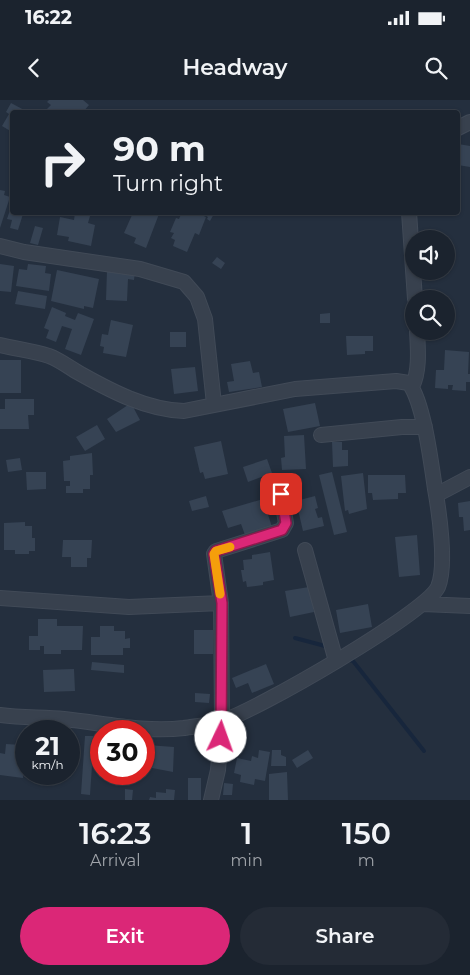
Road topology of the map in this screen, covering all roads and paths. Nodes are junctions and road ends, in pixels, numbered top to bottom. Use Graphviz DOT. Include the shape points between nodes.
graph roads {
  1 [pos="409,215"];
  2 [pos="0,246"];
  3 [pos="414,290"];
  4 [pos="417,340"];
  5 [pos="0,345"];
  6 [pos="412,387"];
  7 [pos="214,404"];
  8 [pos="425,427"];
  9 [pos="321,435"];
  10 [pos="470,477"];
  11 [pos="281,494"];
  12 [pos="436,495"];
  13 [pos="305,550"];
  14 [pos="0,598"];
  15 [pos="222,603"];
  16 [pos="423,604"];
  17 [pos="470,606"];
  18 [pos="336,662"];
  19 [pos="0,715"];
  20 [pos="222,721"];
  21 [pos="211,800"];
  1 -- 3 [label="street"];
  2 -- 7 [label="street" via="140,269 184,282 197,297 205,319"];
  4 -- 6 [label="street" via="416,379"];
  5 -- 7 [label="street" via="50,356 149,406 184,411"];
  6 -- 7 [label="street" via="396,380 355,383 295,389"];
  6 -- 8 [label="street"];
  8 -- 9 [label="street"];
  8 -- 12 [label="street"];
  10 -- 12 [label="street"];
  11 -- 15 [label="street" via="286,523 282,530 215,552"];
  12 -- 16 [label="street" via="441,540 440,579 434,593"];
  13 -- 18 [label="street"];
  14 -- 15 [label="street" via="129,606"];
  15 -- 20 [label="street"];
  16 -- 17 [label="street"];
  16 -- 18 [label="street"];
  18 -- 20 [label="street"];
  19 -- 20 [label="street" via="149,728 182,728"];
  20 -- 21 [label="street" via="218,770"];
}
